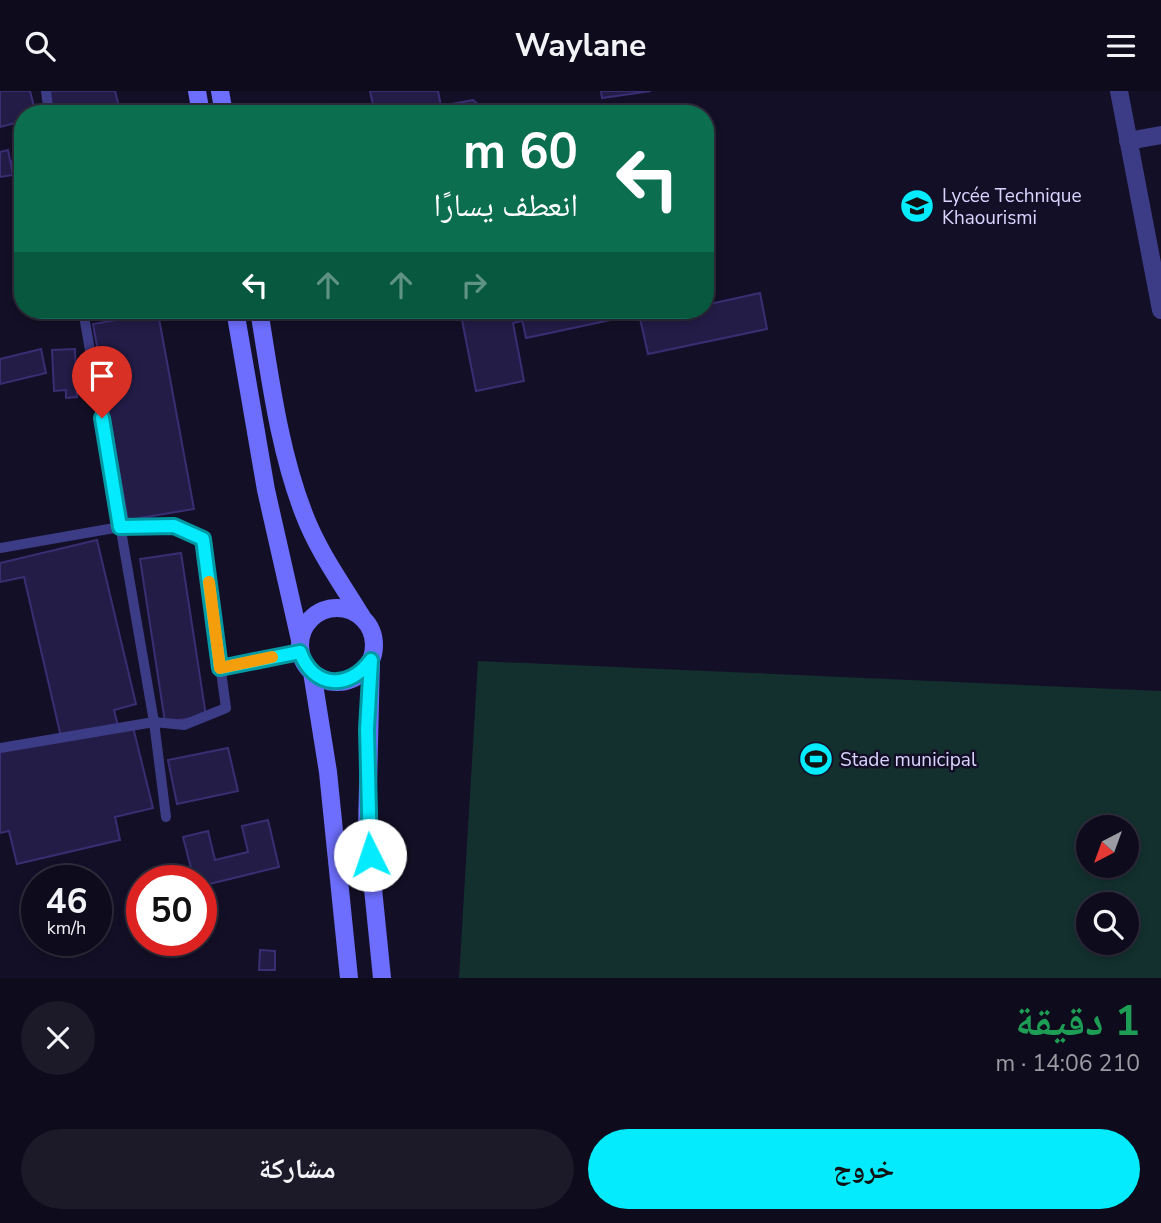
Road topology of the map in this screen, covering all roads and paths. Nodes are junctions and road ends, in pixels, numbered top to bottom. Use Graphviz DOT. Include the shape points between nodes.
graph roads {
  1 [pos="1119,91"];
  2 [pos="1161,135"];
  3 [pos="1128,141"];
  4 [pos="1161,310"];
  5 [pos="85,319"];
  6 [pos="237,319"];
  7 [pos="261,319"];
  8 [pos="120,527"];
  9 [pos="0,548"];
  10 [pos="362,617"];
  11 [pos="300,646"];
  12 [pos="371,660"];
  13 [pos="220,668"];
  14 [pos="312,672"];
  15 [pos="154,722"];
  16 [pos="0,748"];
  17 [pos="166,817"];
  18 [pos="349,978"];
  19 [pos="382,978"];
  1 -- 3 [label="street"];
  2 -- 3 [label="street"];
  3 -- 4 [label="street"];
  5 -- 8 [label="lane"];
  6 -- 11 [label="main road" via="266,490"];
  7 -- 10 [label="main road" via="303,513"];
  8 -- 9 [label="lane"];
  8 -- 13 [label="lane" via="174,526 203,539"];
  8 -- 15 [label="lane"];
  10 -- 11 [label="main road" via="341,608 318,612 303,629"];
  10 -- 12 [label="main road" via="373,637"];
  11 -- 13 [label="lane"];
  11 -- 14 [label="main road"];
  12 -- 14 [label="main road" via="355,677 344,681"];
  12 -- 19 [label="main road" via="367,829"];
  13 -- 15 [label="lane" via="226,708 184,725"];
  14 -- 18 [label="main road" via="328,772"];
  15 -- 16 [label="lane"];
  15 -- 17 [label="lane"];
}
